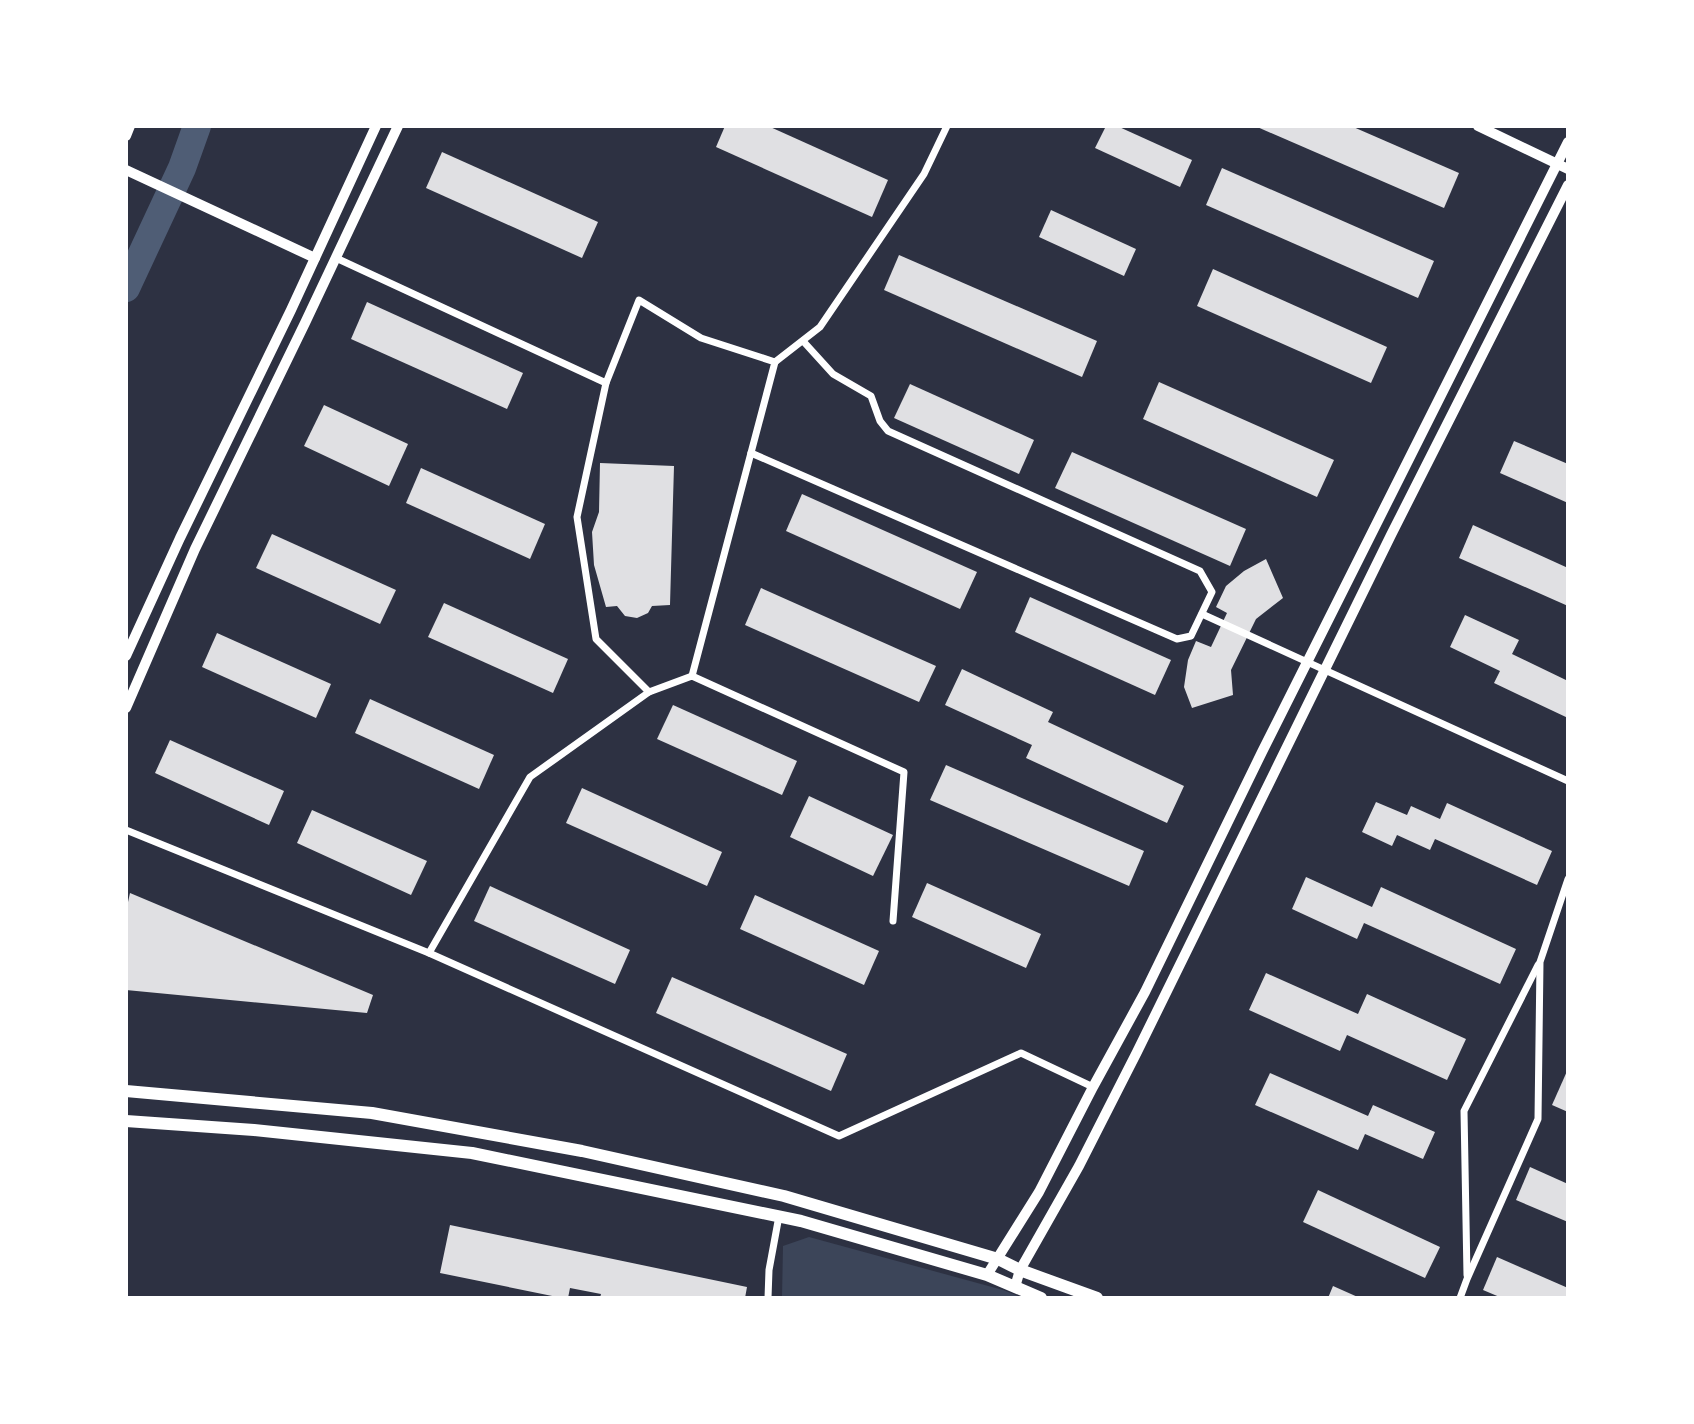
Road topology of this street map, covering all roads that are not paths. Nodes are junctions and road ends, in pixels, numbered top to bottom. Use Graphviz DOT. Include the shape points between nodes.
graph roads {
  1 [pos="130,126"];
  2 [pos="376,126"];
  3 [pos="398,126"];
  4 [pos="947,126"];
  5 [pos="1478,126"];
  6 [pos="126,136"];
  7 [pos="1568,142"];
  8 [pos="1557,163"];
  9 [pos="1568,169"];
  10 [pos="126,170"];
  11 [pos="1568,185"];
  12 [pos="315,258"];
  13 [pos="336,258"];
  14 [pos="803,341"];
  15 [pos="775,362"];
  16 [pos="606,383"];
  17 [pos="751,453"];
  18 [pos="1202,614"];
  19 [pos="126,656"];
  20 [pos="1307,663"];
  21 [pos="1325,670"];
  22 [pos="692,676"];
  23 [pos="649,692"];
  24 [pos="126,708"];
  25 [pos="1568,781"];
  26 [pos="126,830"];
  27 [pos="1568,880"];
  28 [pos="893,921"];
  29 [pos="429,953"];
  30 [pos="1540,961"];
  31 [pos="1093,1087"];
  32 [pos="126,1091"];
  33 [pos="126,1121"];
  34 [pos="779,1216"];
  35 [pos="998,1259"];
  36 [pos="1020,1270"];
  37 [pos="987,1275"];
  38 [pos="1467,1279"];
  39 [pos="1015,1287"];
  40 [pos="768,1298"];
  41 [pos="1041,1298"];
  42 [pos="1097,1298"];
  43 [pos="1461,1298"];
  1 -- 6 [label="street"];
  2 -- 12 [label="main road"];
  3 -- 13 [label="main road"];
  4 -- 14 [label="street" via="924,174 820,327"];
  5 -- 8 [label="street"];
  7 -- 8 [label="main road"];
  8 -- 9 [label="street"];
  8 -- 20 [label="main road"];
  10 -- 12 [label="street"];
  11 -- 21 [label="main road"];
  12 -- 19 [label="main road"];
  13 -- 16 [label="street"];
  13 -- 24 [label="main road" via="195,549"];
  14 -- 15 [label="street"];
  14 -- 18 [label="street" via="833,374 871,396 888,431 1199,571 1212,592"];
  15 -- 16 [label="street" via="701,338 639,300"];
  15 -- 17 [label="street"];
  16 -- 23 [label="street" via="577,517 596,639"];
  17 -- 18 [label="street" via="1177,639 1191,636"];
  17 -- 22 [label="street"];
  18 -- 20 [label="street"];
  20 -- 21 [label="street"];
  20 -- 31 [label="main road" via="1145,992"];
  21 -- 25 [label="street"];
  21 -- 36 [label="main road" via="1080,1166"];
  22 -- 23 [label="street"];
  22 -- 28 [label="street" via="904,772"];
  23 -- 29 [label="street" via="530,777"];
  26 -- 29 [label="street"];
  27 -- 30 [label="street"];
  29 -- 31 [label="street" via="839,1136 1021,1053"];
  30 -- 38 [label="street" via="1538,1119"];
  30 -- 38 [label="street" via="1464,1111"];
  31 -- 35 [label="main road"];
  32 -- 35 [label="main road" via="372,1113 582,1151 784,1196"];
  33 -- 34 [label="main road" via="472,1153"];
  34 -- 37 [label="main road"];
  34 -- 40 [label="street"];
  35 -- 36 [label="main road"];
  35 -- 37 [label="main road"];
  36 -- 39 [label="main road"];
  36 -- 42 [label="main road"];
  37 -- 39 [label="main road"];
  38 -- 43 [label="street"];
  39 -- 41 [label="main road"];
}
